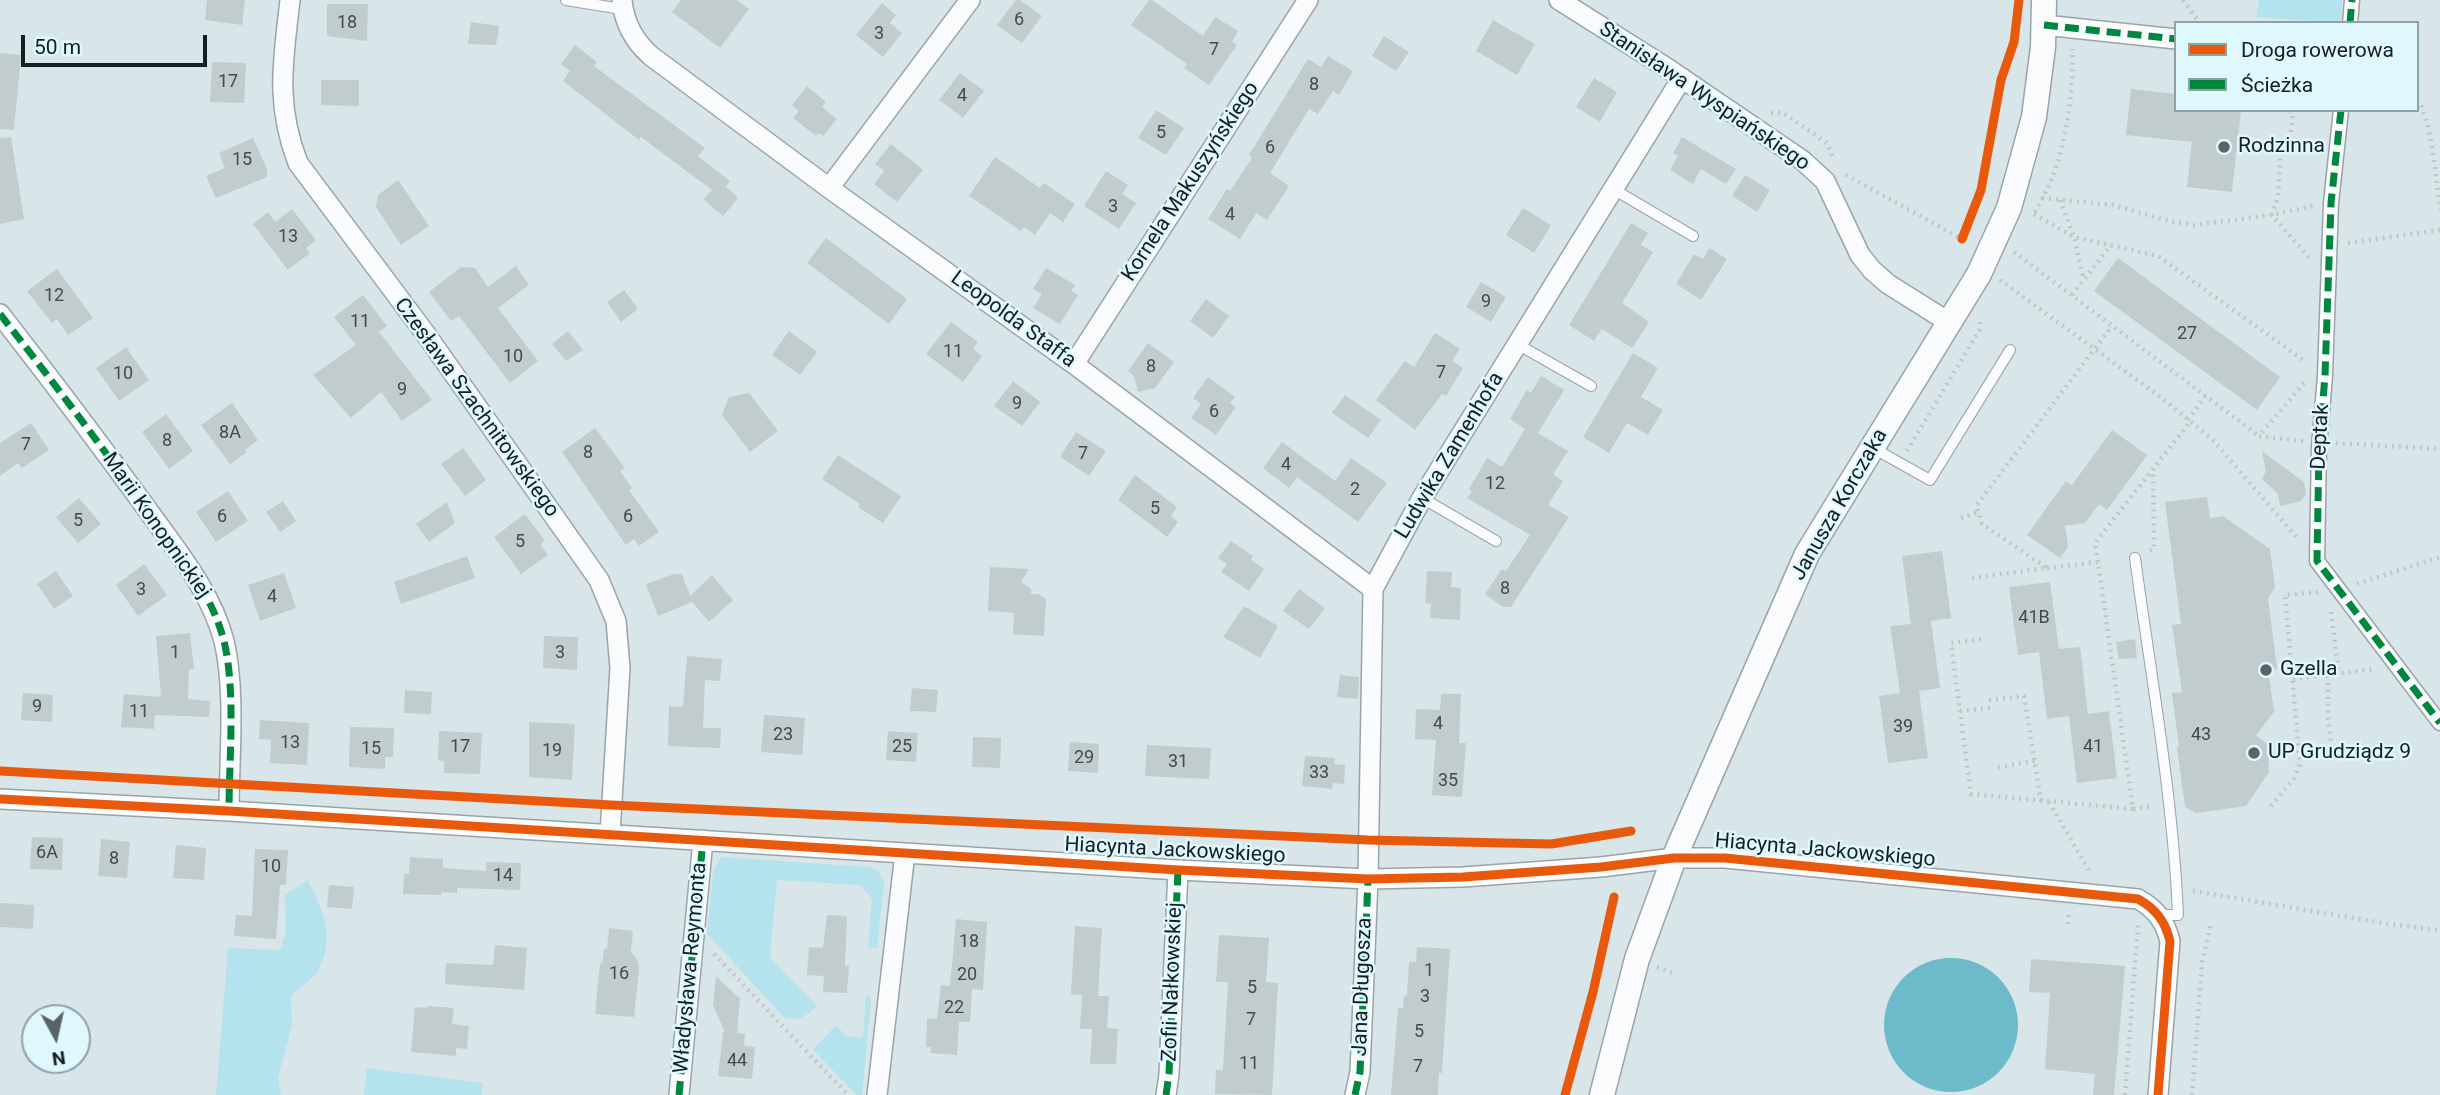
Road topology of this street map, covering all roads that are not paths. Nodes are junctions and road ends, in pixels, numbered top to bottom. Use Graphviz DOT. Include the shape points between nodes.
graph roads {
  1 [pos="290,0"];
  2 [pos="566,0"];
  3 [pos="970,0"];
  4 [pos="1308,0"];
  5 [pos="1559,0"];
  6 [pos="2044,0"];
  7 [pos="2352,0"];
  8 [pos="622,4"];
  9 [pos="2350,21"];
  10 [pos="2044,25"];
  11 [pos="2174,39"];
  12 [pos="1682,78"];
  13 [pos="2341,112"];
  14 [pos="829,188"];
  15 [pos="1613,189"];
  16 [pos="1693,236"];
  17 [pos="0,314"];
  18 [pos="1950,323"];
  19 [pos="1517,344"];
  20 [pos="2010,350"];
  21 [pos="1074,363"];
  22 [pos="1591,386"];
  23 [pos="1873,448"];
  24 [pos="1422,498"];
  25 [pos="1496,541"];
  26 [pos="2135,558"];
  27 [pos="1373,589"];
  28 [pos="2440,723"];
  29 [pos="0,799"];
  30 [pos="229,811"];
  31 [pos="610,834"];
  32 [pos="702,840"];
  33 [pos="905,853"];
  34 [pos="1674,858"];
  35 [pos="1178,870"];
  36 [pos="1368,879"];
  37 [pos="2160,915"];
  38 [pos="678,1095"];
  39 [pos="877,1095"];
  40 [pos="1166,1095"];
  41 [pos="1355,1095"];
  42 [pos="1602,1095"];
  43 [pos="2158,1095"];
  1 -- 31 [label="street, Czesława Szachnitowskiego" via="282,106 298,163 599,580 616,621 620,668"];
  2 -- 8 [label="lane"];
  3 -- 14 [label="street"];
  4 -- 21 [label="street, Kornela Makuszyńskiego"];
  5 -- 12 [label="street, Stanisława Wyspiańskiego"];
  6 -- 10 [label="street, Janusza Korczaka"];
  7 -- 9 [label="street"];
  8 -- 14 [label="street, Leopolda Staffa" via="629,29 651,56"];
  10 -- 11 [label="street"];
  10 -- 18 [label="street, Janusza Korczaka" via="2034,117 2009,208"];
  12 -- 15 [label="street, Ludwika Zamenhofa"];
  12 -- 18 [label="street, Stanisława Wyspiańskiego" via="1802,160 1825,181 1860,255 1872,270"];
  13 -- 28 [label="street, Deptak" via="2330,203 2320,373 2317,561"];
  14 -- 21 [label="street, Leopolda Staffa"];
  15 -- 16 [label="lane"];
  15 -- 19 [label="street, Ludwika Zamenhofa"];
  17 -- 30 [label="street, Marii Konopnickiej" via="114,464 214,608 224,643 229,690"];
  18 -- 23 [label="street, Janusza Korczaka"];
  19 -- 22 [label="lane"];
  19 -- 24 [label="street, Ludwika Zamenhofa"];
  20 -- 23 [label="lane" via="1930,480"];
  21 -- 27 [label="street, Leopolda Staffa"];
  23 -- 34 [label="street, Janusza Korczaka" via="1807,554"];
  24 -- 25 [label="lane"];
  24 -- 27 [label="street, Ludwika Zamenhofa"];
  26 -- 37 [label="lane" via="2178,915"];
  27 -- 36 [label="street, Ludwika Zamenhofa"];
  29 -- 30 [label="street, Hiacynta Jackowskiego"];
  30 -- 31 [label="street, Hiacynta Jackowskiego"];
  31 -- 32 [label="street, Hiacynta Jackowskiego"];
  32 -- 33 [label="street, Hiacynta Jackowskiego"];
  32 -- 38 [label="street, Władysława Reymonta"];
  33 -- 35 [label="street, Hiacynta Jackowskiego"];
  33 -- 39 [label="street"];
  34 -- 36 [label="street, Hiacynta Jackowskiego" via="1540,872"];
  34 -- 37 [label="street, Hiacynta Jackowskiego" via="1731,858 2137,899"];
  34 -- 42 [label="street, Janusza Korczaka" via="1637,959"];
  35 -- 36 [label="street, Hiacynta Jackowskiego"];
  35 -- 40 [label="street, Zofii Nałkowskiej"];
  36 -- 41 [label="street, Jana Długosza" via="1360,1072"];
  37 -- 43 [label="street" via="2169,941"];
}
